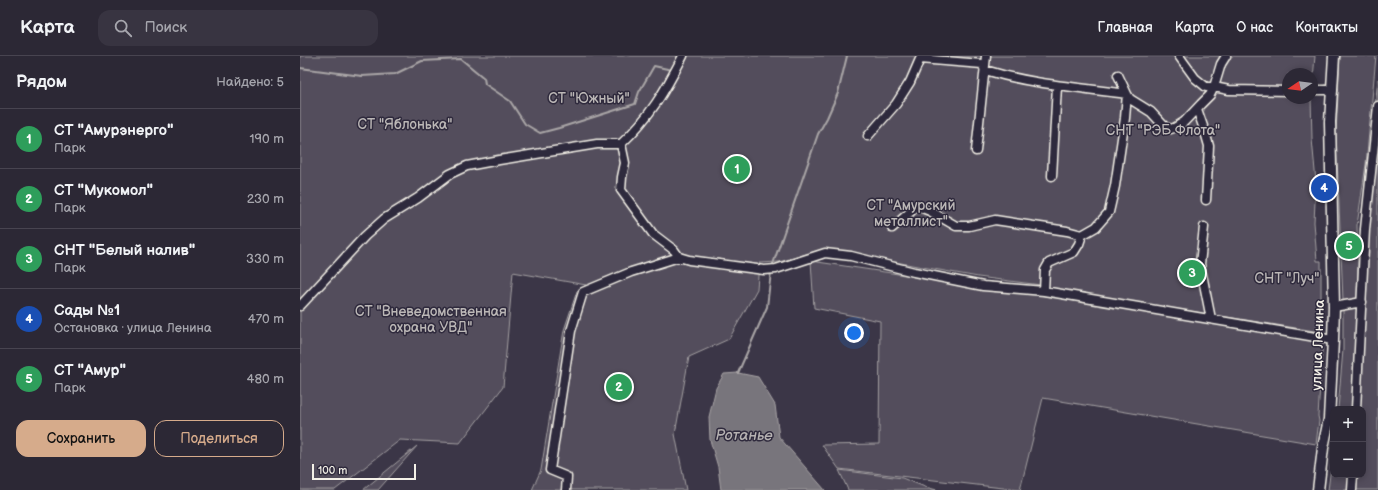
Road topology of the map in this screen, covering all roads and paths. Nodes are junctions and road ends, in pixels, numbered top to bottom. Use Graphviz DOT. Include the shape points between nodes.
graph roads {
  1 [pos="683,56"];
  2 [pos="986,56"];
  3 [pos="1179,56"];
  4 [pos="1226,56"];
  5 [pos="1334,56"];
  6 [pos="985,70"];
  7 [pos="1118,76"];
  8 [pos="1057,86"];
  9 [pos="1214,87"];
  10 [pos="1282,90"];
  11 [pos="1318,90"];
  12 [pos="1332,90"];
  13 [pos="1127,94"];
  14 [pos="1378,106"];
  15 [pos="1197,109"];
  16 [pos="868,136"];
  17 [pos="621,144"];
  18 [pos="976,151"];
  19 [pos="1052,176"];
  20 [pos="1206,200"];
  21 [pos="1204,227"];
  22 [pos="892,228"];
  23 [pos="1082,235"];
  24 [pos="678,256"];
  25 [pos="1044,291"];
  26 [pos="1362,302"];
  27 [pos="300,306"];
  28 [pos="1334,307"];
  29 [pos="1211,319"];
  30 [pos="1333,340"];
  31 [pos="1356,406"];
  32 [pos="1353,478"];
  33 [pos="566,490"];
  34 [pos="1318,490"];
  35 [pos="1352,490"];
  1 -- 17 [label="street" via="658,102 644,121"];
  2 -- 6 [label="street"];
  3 -- 9 [label="street" via="1206,88"];
  4 -- 9 [label="street"];
  5 -- 12 [label="street, улица Ленина"];
  6 -- 8 [label="street" via="1010,78"];
  6 -- 16 [label="street" via="982,64 920,59 896,104"];
  6 -- 18 [label="street"];
  7 -- 13 [label="street"];
  8 -- 13 [label="street"];
  8 -- 19 [label="street"];
  9 -- 10 [label="street" via="1228,90"];
  9 -- 15 [label="street"];
  11 -- 12 [label="street"];
  12 -- 28 [label="street, улица Ленина" via="1330,122"];
  13 -- 15 [label="street" via="1130,99 1171,129 1184,122"];
  13 -- 23 [label="street" via="1115,186 1109,212 1096,227"];
  14 -- 26 [label="street" via="1365,229"];
  15 -- 20 [label="street" via="1209,146"];
  17 -- 24 [label="street" via="625,163 621,190 653,234"];
  17 -- 27 [label="street" via="597,144 499,160 467,166 450,174 418,198 384,218"];
  21 -- 29 [label="street" via="1200,264"];
  22 -- 23 [label="street" via="917,206 956,226 995,220"];
  23 -- 25 [label="street" via="1074,252 1049,263 1045,270"];
  24 -- 25 [label="street" via="732,267 767,270 825,253 851,256 983,286"];
  24 -- 33 [label="street" via="583,292 571,331 550,470 567,477"];
  25 -- 29 [label="street"];
  26 -- 28 [label="street"];
  26 -- 31 [label="street"];
  28 -- 30 [label="street, улица Ленина"];
  29 -- 30 [label="street"];
  30 -- 34 [label="street, улица Ленина" via="1329,419"];
  32 -- 35 [label="street"];
}
